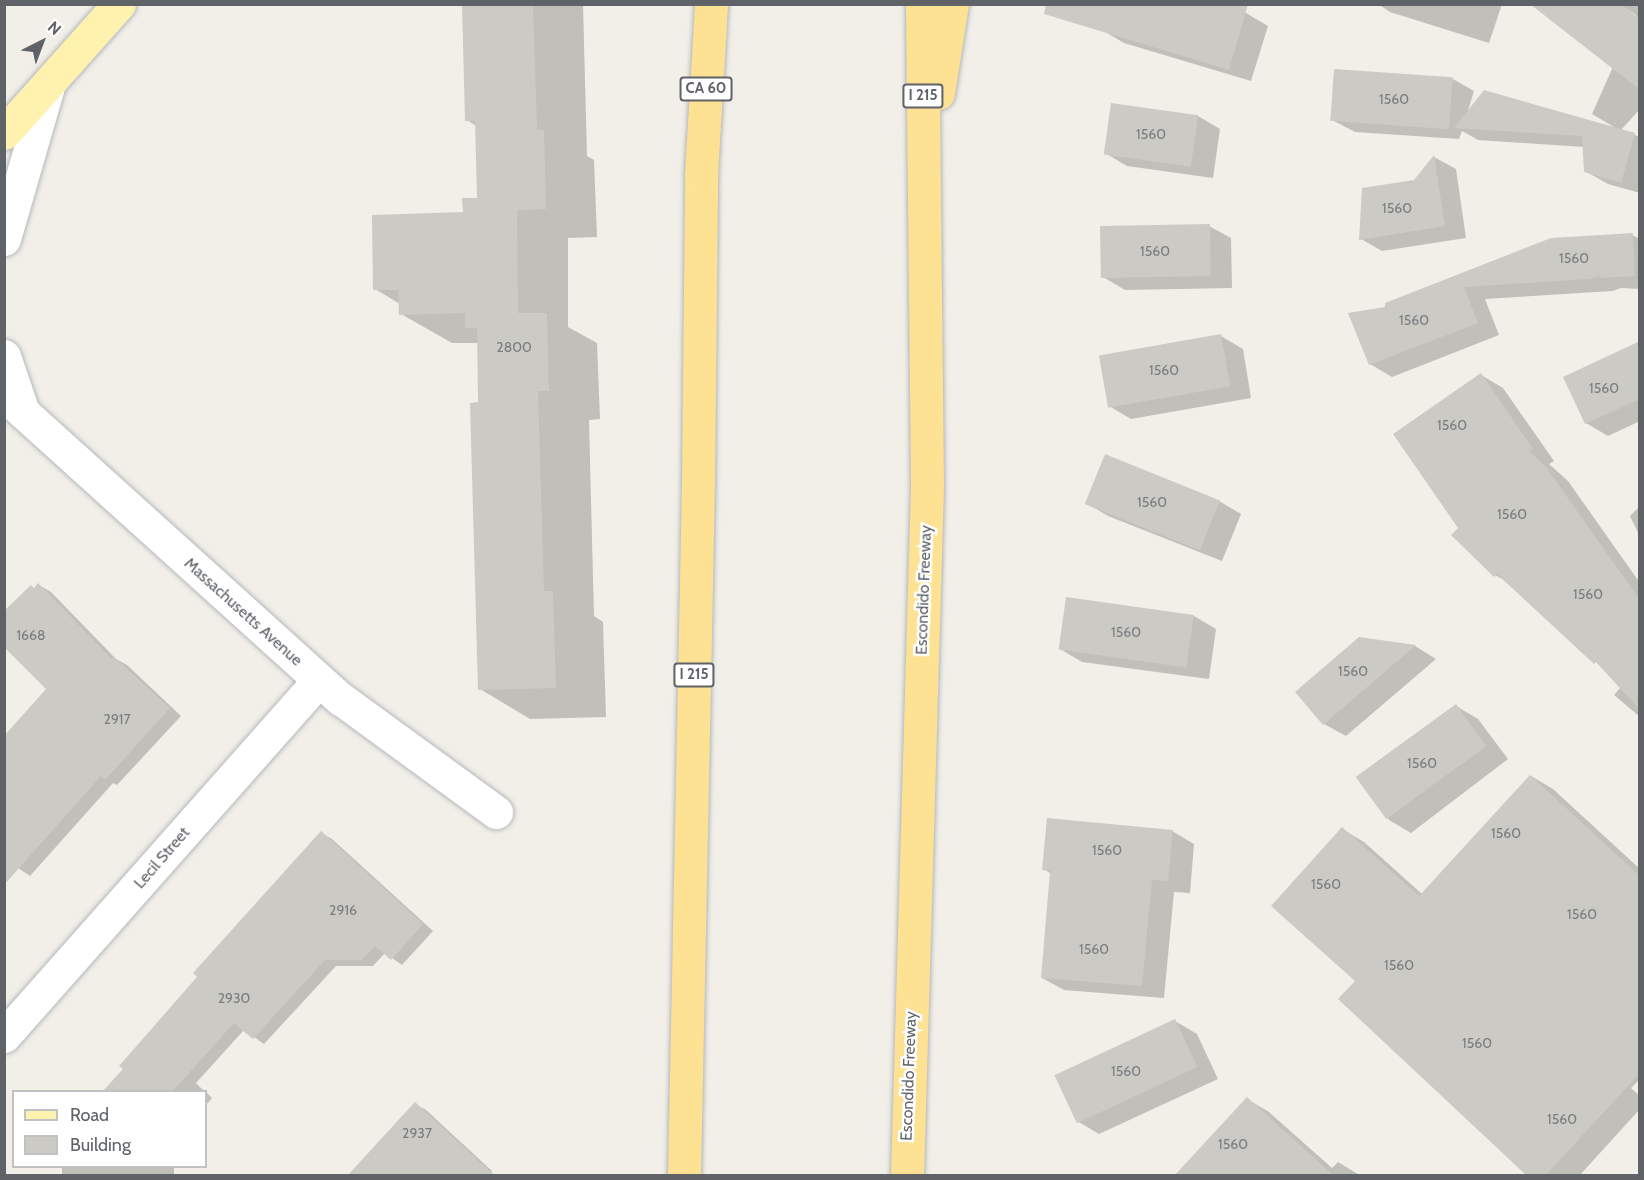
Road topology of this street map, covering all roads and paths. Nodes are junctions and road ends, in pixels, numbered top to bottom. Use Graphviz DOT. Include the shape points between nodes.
graph roads {
  1 [pos="119,4"];
  2 [pos="689,4"];
  3 [pos="711,4"];
  4 [pos="922,4"];
  5 [pos="952,4"];
  6 [pos="49,83"];
  7 [pos="4,133"];
  8 [pos="701,174"];
  9 [pos="924,187"];
  10 [pos="4,240"];
  11 [pos="4,356"];
  12 [pos="14,404"];
  13 [pos="319,680"];
  14 [pos="496,812"];
  15 [pos="4,1036"];
  16 [pos="684,1176"];
  17 [pos="906,1176"];
  1 -- 6 [label="main road"];
  2 -- 8 [label="highway, I 215"];
  3 -- 8 [label="highway, CA 60"];
  4 -- 9 [label="highway, Escondido Freeway / I 215"];
  5 -- 9 [label="highway"];
  6 -- 7 [label="main road"];
  6 -- 10 [label="street"];
  8 -- 16 [label="highway, I 215" via="699,482"];
  9 -- 17 [label="highway, Escondido Freeway / I 215" via="927,484"];
  11 -- 12 [label="street"];
  12 -- 13 [label="street, Massachusetts Avenue"];
  13 -- 14 [label="street, Massachusetts Avenue"];
  13 -- 15 [label="street, Lecil Street"];
}
